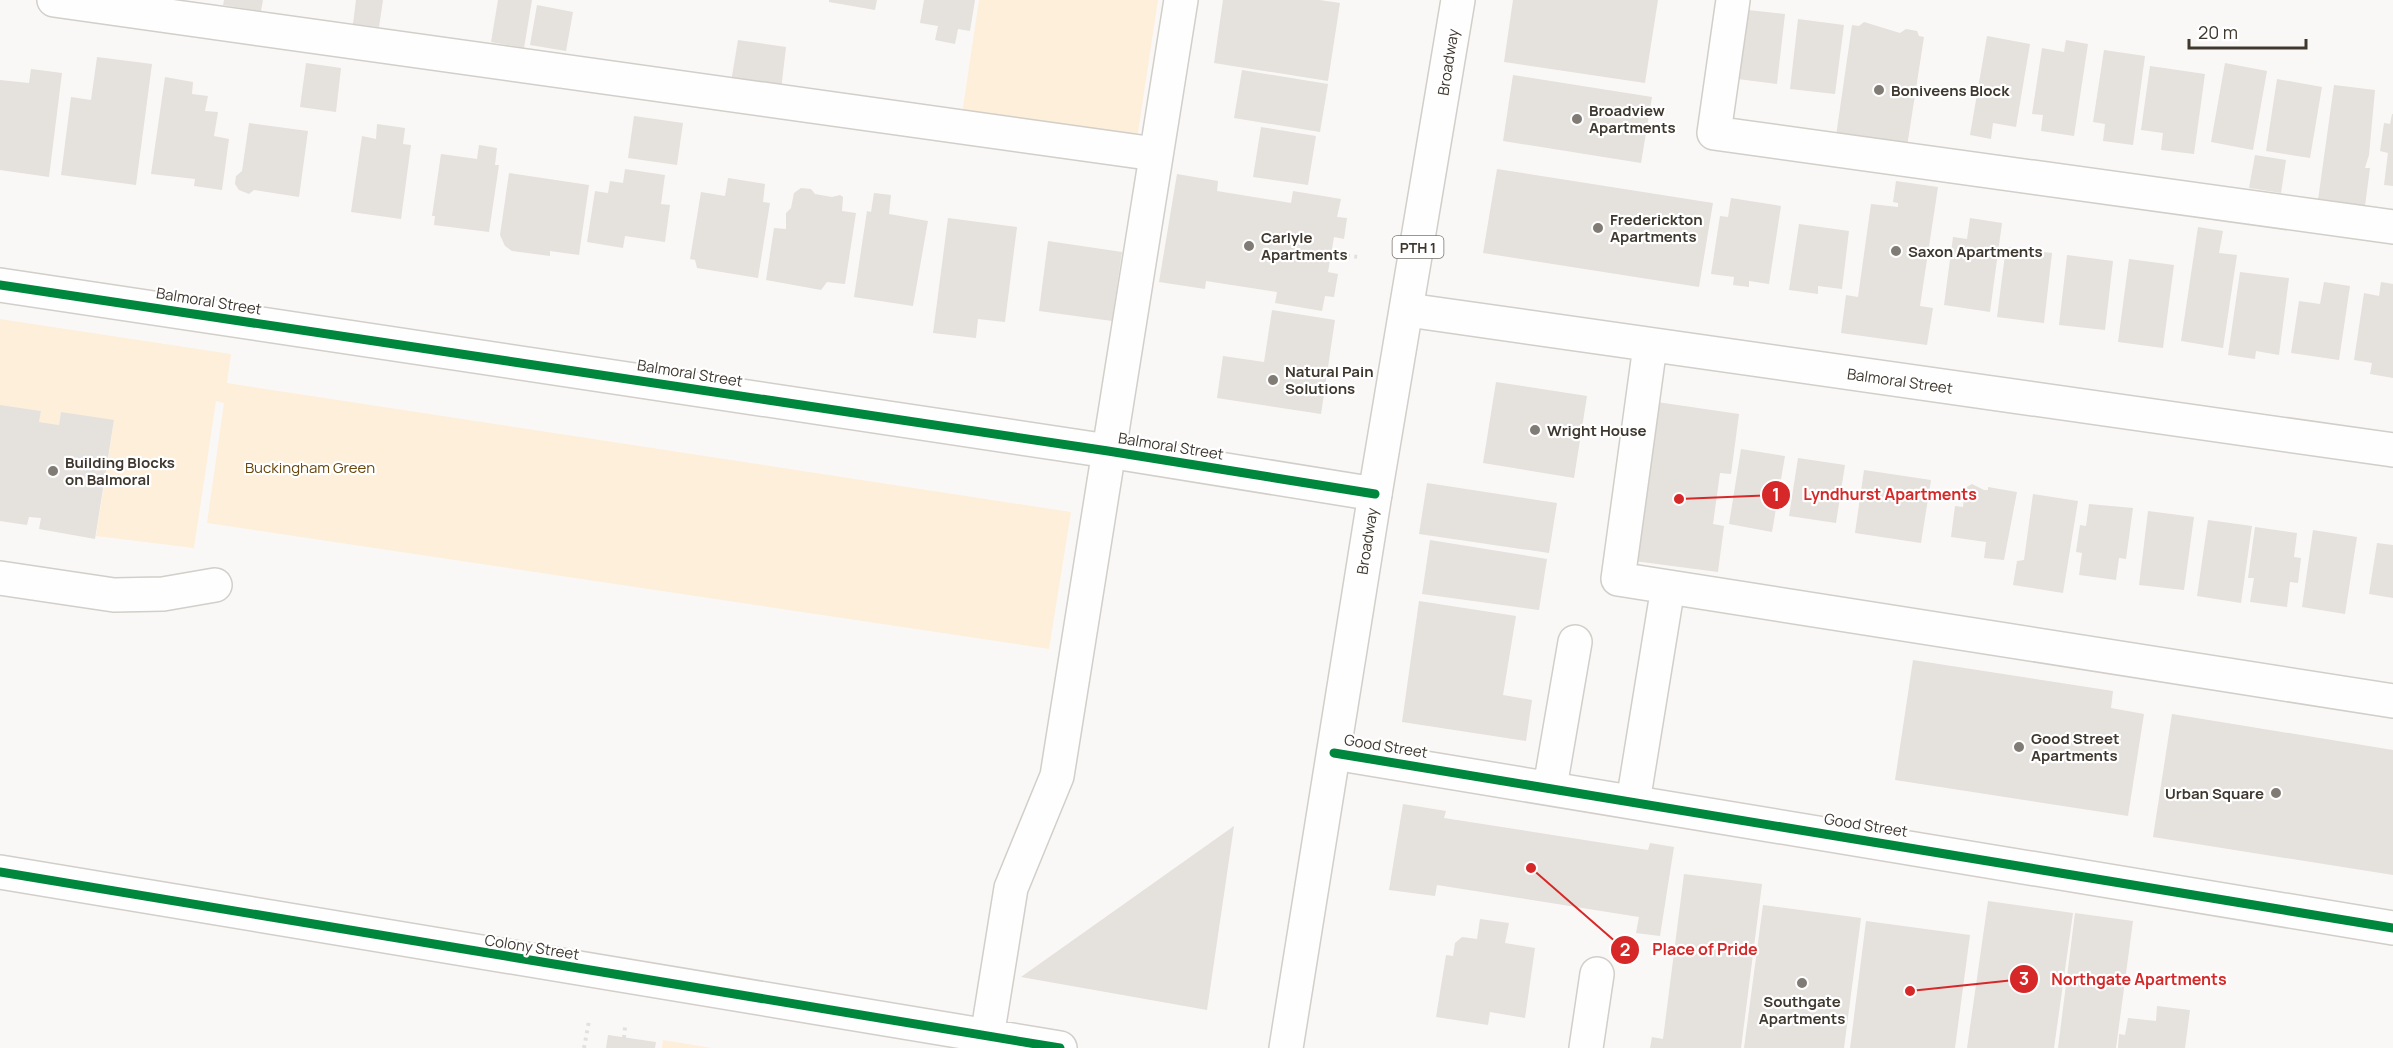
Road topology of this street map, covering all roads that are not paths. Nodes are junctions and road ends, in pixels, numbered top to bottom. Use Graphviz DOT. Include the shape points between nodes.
graph roads {
  1 [pos="54,0"];
  2 [pos="1181,0"];
  3 [pos="1458,0"];
  4 [pos="1733,0"];
  5 [pos="1155,154"];
  6 [pos="2393,227"];
  7 [pos="0,285"];
  8 [pos="1408,310"];
  9 [pos="1650,346"];
  10 [pos="2393,450"];
  11 [pos="1108,451"];
  12 [pos="1375,494"];
  13 [pos="0,578"];
  14 [pos="215,585"];
  15 [pos="1668,587"];
  16 [pos="1575,642"];
  17 [pos="2393,700"];
  18 [pos="1334,753"];
  19 [pos="1550,787"];
  20 [pos="1633,802"];
  21 [pos="0,872"];
  22 [pos="2393,928"];
  23 [pos="1597,974"];
  24 [pos="987,1037"];
  25 [pos="1060,1048"];
  26 [pos="1287,1048"];
  27 [pos="1586,1048"];
  1 -- 5 [label="main road"];
  2 -- 5 [label="main road"];
  3 -- 8 [label="main road, Broadway / PTH 1"];
  4 -- 6 [label="main road" via="1714,133"];
  5 -- 11 [label="main road"];
  7 -- 11 [label="main road, Balmoral Street"];
  8 -- 9 [label="main road, Balmoral Street"];
  8 -- 12 [label="main road, Broadway / PTH 1"];
  9 -- 10 [label="main road, Balmoral Street"];
  9 -- 15 [label="main road" via="1618,579"];
  11 -- 12 [label="main road, Balmoral Street"];
  11 -- 24 [label="main road" via="1057,776 1011,888"];
  12 -- 18 [label="main road, Broadway / PTH 1"];
  13 -- 14 [label="main road" via="114,595 163,594"];
  15 -- 17 [label="main road"];
  15 -- 20 [label="main road"];
  16 -- 19 [label="main road"];
  18 -- 19 [label="main road, Good Street"];
  18 -- 26 [label="main road, Broadway / PTH 1"];
  19 -- 20 [label="main road, Good Street"];
  20 -- 22 [label="main road, Good Street"];
  21 -- 24 [label="main road, Colony Street"];
  23 -- 27 [label="main road"];
  24 -- 25 [label="main road, Colony Street"];
}
